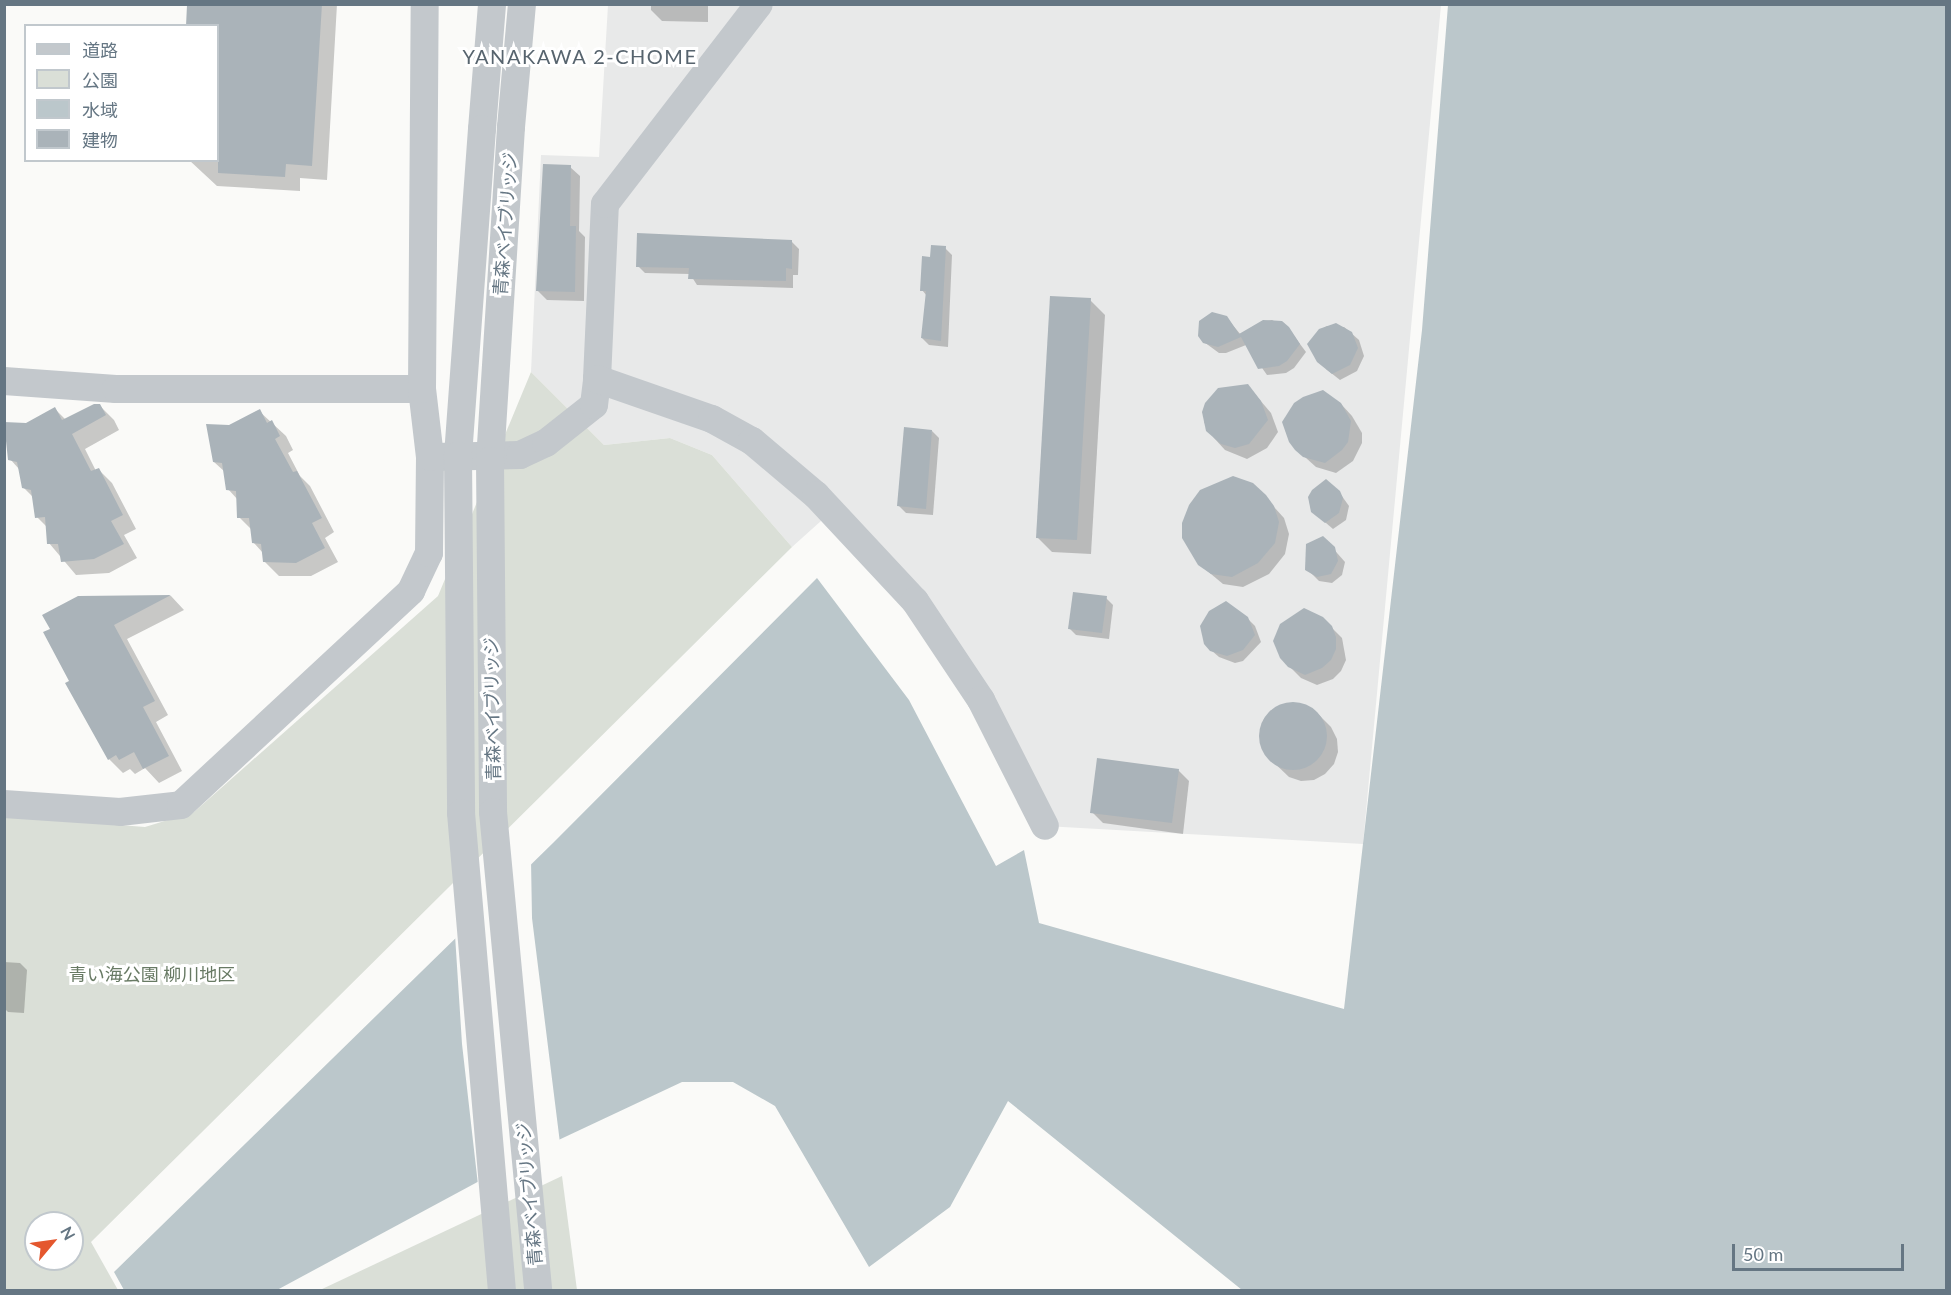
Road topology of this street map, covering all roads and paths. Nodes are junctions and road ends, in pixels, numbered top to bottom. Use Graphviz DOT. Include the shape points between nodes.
graph roads {
  1 [pos="425,4"];
  2 [pos="479,4"];
  3 [pos="492,4"];
  4 [pos="522,4"];
  5 [pos="538,4"];
  6 [pos="759,4"];
  7 [pos="486,72"];
  8 [pos="514,98"];
  9 [pos="597,379"];
  10 [pos="4,381"];
  11 [pos="422,389"];
  12 [pos="430,457"];
  13 [pos="4,804"];
  14 [pos="1045,826"];
  15 [pos="502,1290"];
  16 [pos="538,1290"];
  1 -- 11 [label="street"];
  2 -- 7 [label="street"];
  3 -- 7 [label="street"];
  4 -- 8 [label="street"];
  5 -- 8 [label="street"];
  6 -- 9 [label="street" via="605,204"];
  7 -- 15 [label="street, 青森ベイブリッジ, bridge" via="458,456 461,813"];
  8 -- 16 [label="street, 青森ベイブリッジ, bridge" via="490,461 493,812"];
  9 -- 12 [label="street" via="594,405 546,443 520,455"];
  9 -- 14 [label="street" via="712,419 752,441 816,495 915,601 981,699"];
  10 -- 11 [label="street" via="116,389"];
  11 -- 12 [label="street"];
  12 -- 13 [label="street" via="429,553 411,591 181,806 120,812"];
}
